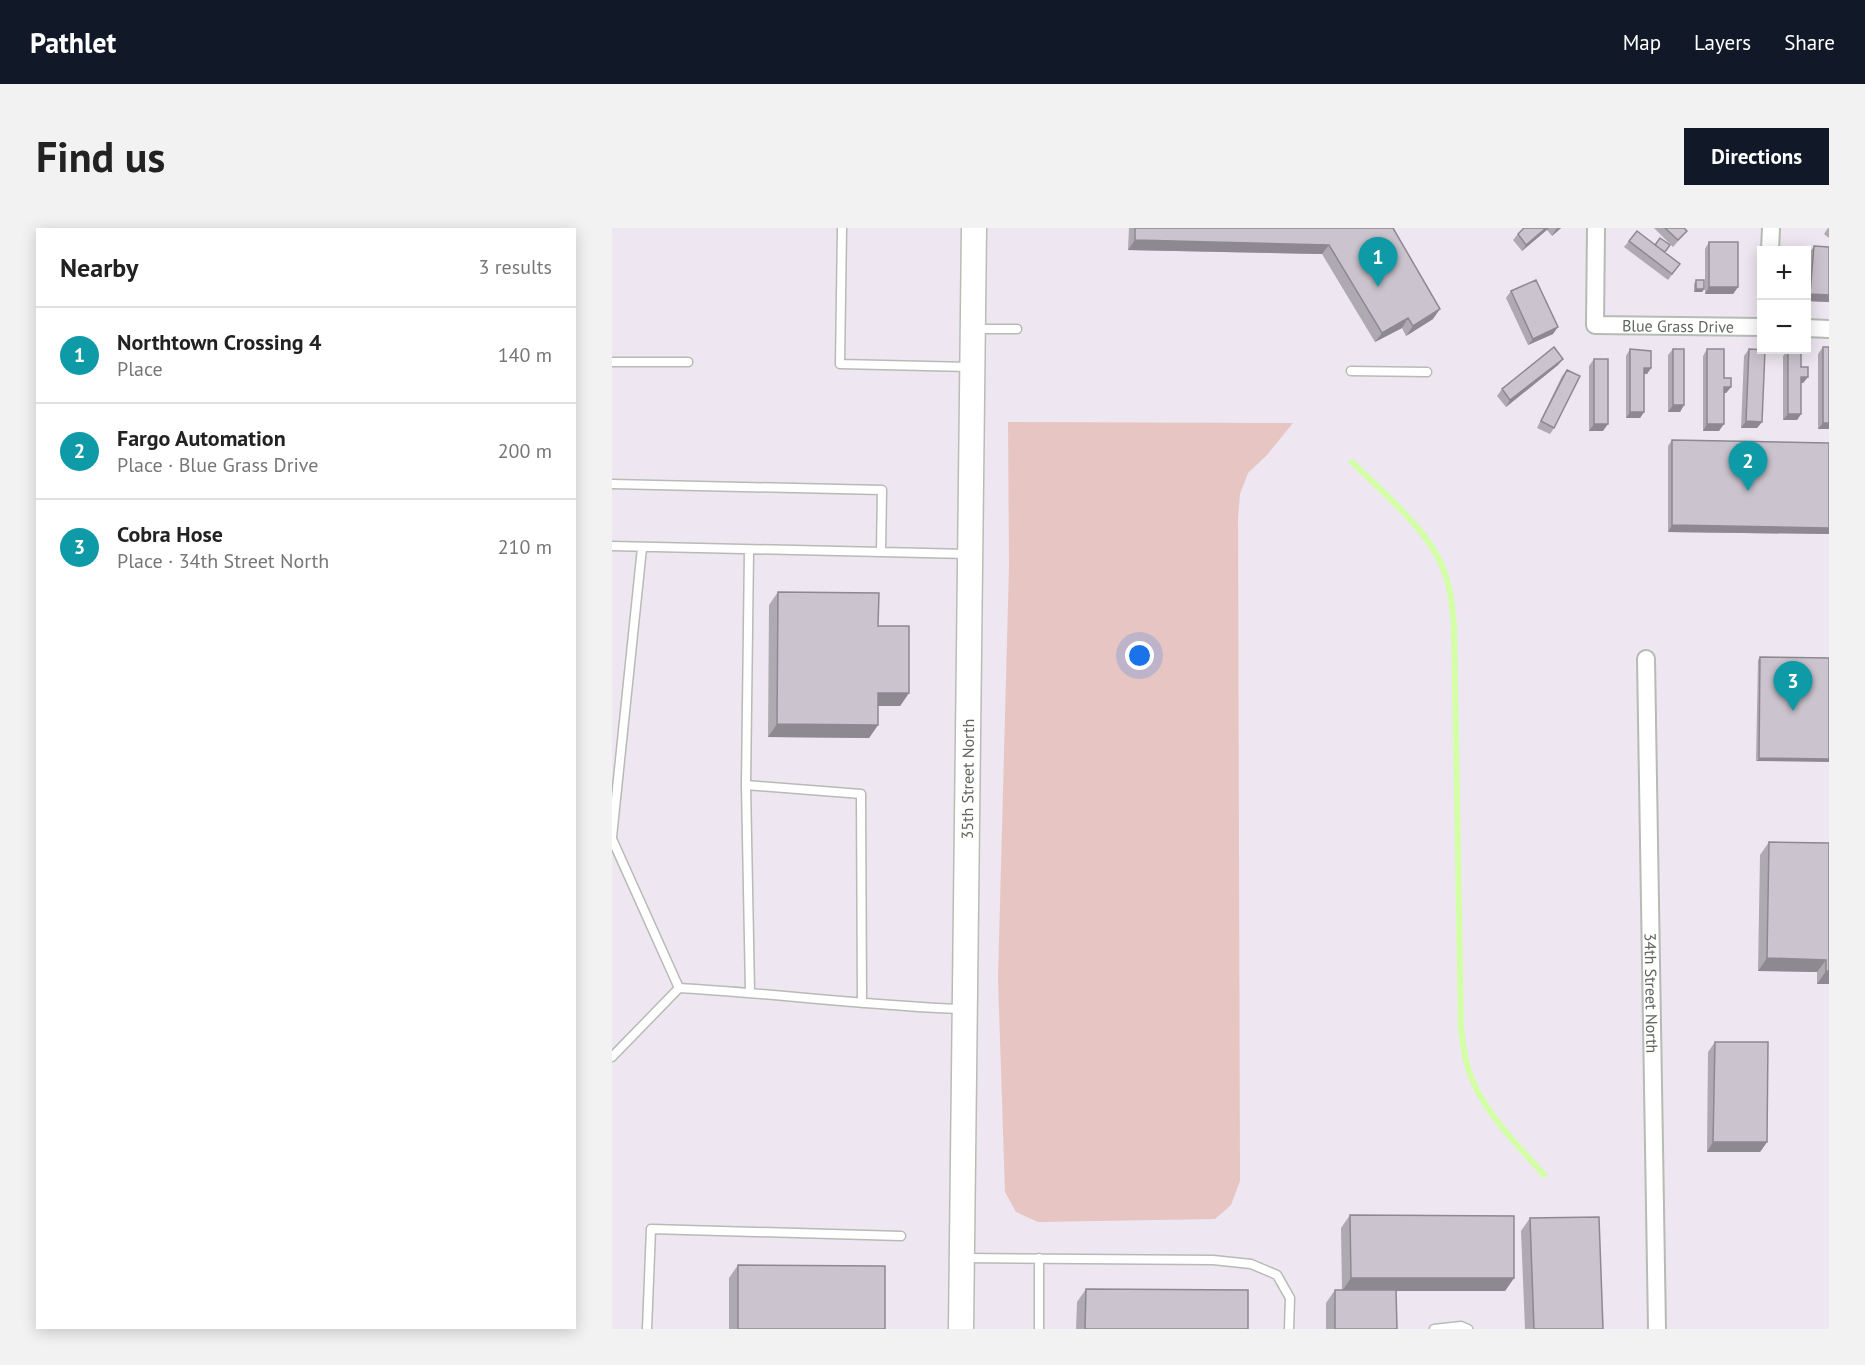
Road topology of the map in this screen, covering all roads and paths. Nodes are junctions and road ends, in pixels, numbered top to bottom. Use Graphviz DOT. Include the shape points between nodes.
graph roads {
  1 [pos="842,228"];
  2 [pos="974,228"];
  3 [pos="1596,228"];
  4 [pos="1771,228"];
  5 [pos="1770,246"];
  6 [pos="1757,327"];
  7 [pos="1811,328"];
  8 [pos="1829,328"];
  9 [pos="973,329"];
  10 [pos="1017,329"];
  11 [pos="612,362"];
  12 [pos="688,362"];
  13 [pos="973,367"];
  14 [pos="1351,371"];
  15 [pos="1427,372"];
  16 [pos="612,484"];
  17 [pos="612,546"];
  18 [pos="642,548"];
  19 [pos="749,550"];
  20 [pos="881,552"];
  21 [pos="970,554"];
  22 [pos="1646,659"];
  23 [pos="746,785"];
  24 [pos="612,838"];
  25 [pos="679,988"];
  26 [pos="750,992"];
  27 [pos="862,1003"];
  28 [pos="965,1009"];
  29 [pos="612,1058"];
  30 [pos="901,1236"];
  31 [pos="962,1258"];
  32 [pos="1039,1258"];
  33 [pos="647,1329"];
  34 [pos="961,1329"];
  35 [pos="1039,1329"];
  36 [pos="1289,1329"];
  37 [pos="1434,1329"];
  38 [pos="1468,1329"];
  39 [pos="1657,1329"];
  1 -- 13 [label="lane" via="840,364"];
  2 -- 9 [label="street, 35th Street North"];
  3 -- 6 [label="street, Blue Grass Drive" via="1595,326"];
  4 -- 5 [label="street"];
  7 -- 8 [label="street"];
  9 -- 10 [label="lane"];
  9 -- 13 [label="street, 35th Street North"];
  11 -- 12 [label="lane"];
  13 -- 21 [label="street, 35th Street North"];
  14 -- 15 [label="lane"];
  16 -- 20 [label="lane" via="882,490"];
  17 -- 18 [label="lane"];
  18 -- 19 [label="lane"];
  18 -- 24 [label="lane"];
  19 -- 20 [label="lane"];
  19 -- 23 [label="lane"];
  20 -- 21 [label="lane"];
  21 -- 28 [label="street, 35th Street North"];
  22 -- 39 [label="street, 34th Street North"];
  23 -- 26 [label="lane"];
  23 -- 27 [label="lane" via="861,794"];
  24 -- 25 [label="lane"];
  25 -- 26 [label="lane"];
  25 -- 29 [label="lane"];
  26 -- 27 [label="lane"];
  27 -- 28 [label="lane"];
  28 -- 31 [label="street, 35th Street North"];
  30 -- 33 [label="lane" via="651,1229"];
  31 -- 32 [label="lane"];
  31 -- 34 [label="street, 35th Street North"];
  32 -- 35 [label="lane"];
  32 -- 36 [label="lane" via="1251,1264 1277,1275 1290,1298"];
  37 -- 38 [label="lane"];
}
